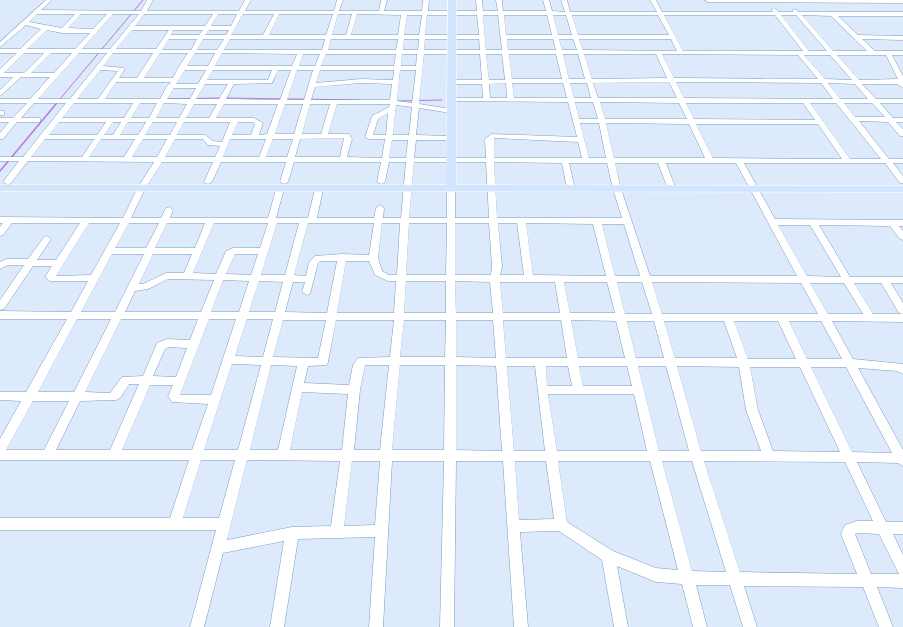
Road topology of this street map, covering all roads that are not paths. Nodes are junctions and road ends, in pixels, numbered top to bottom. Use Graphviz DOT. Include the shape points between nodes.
graph roads {
  1 [pos="49,0"];
  2 [pos="150,0"];
  3 [pos="248,0"];
  4 [pos="340,0"];
  5 [pos="384,0"];
  6 [pos="426,0"];
  7 [pos="452,0"];
  8 [pos="480,0"];
  9 [pos="499,0"];
  10 [pos="546,0"];
  11 [pos="564,0"];
  12 [pos="653,0"];
  13 [pos="708,0"];
  14 [pos="766,0"];
  15 [pos="786,0"];
  16 [pos="903,1"];
  17 [pos="37,12"];
  18 [pos="80,12"];
  19 [pos="112,12"];
  20 [pos="144,12"];
  21 [pos="166,12"];
  22 [pos="216,12"];
  23 [pos="241,13"];
  24 [pos="277,13"];
  25 [pos="336,13"];
  26 [pos="355,13"];
  27 [pos="381,13"];
  28 [pos="404,13"];
  29 [pos="424,13"];
  30 [pos="452,13"];
  31 [pos="480,13"];
  32 [pos="501,13"];
  33 [pos="550,13"];
  34 [pos="568,13"];
  35 [pos="661,14"];
  36 [pos="776,14"];
  37 [pos="797,14"];
  38 [pos="832,14"];
  39 [pos="903,14"];
  40 [pos="26,23"];
  41 [pos="157,23"];
  42 [pos="131,28"];
  43 [pos="173,28"];
  44 [pos="207,28"];
  45 [pos="232,28"];
  46 [pos="44,29"];
  47 [pos="95,30"];
  48 [pos="62,31"];
  49 [pos="0,36"];
  50 [pos="168,36"];
  51 [pos="201,36"];
  52 [pos="228,36"];
  53 [pos="266,36"];
  54 [pos="329,36"];
  55 [pos="368,36"];
  56 [pos="10,37"];
  57 [pos="348,37"];
  58 [pos="401,37"];
  59 [pos="422,37"];
  60 [pos="452,37"];
  61 [pos="481,37"];
  62 [pos="504,37"];
  63 [pos="556,37"];
  64 [pos="576,37"];
  65 [pos="673,37"];
  66 [pos="857,37"];
  67 [pos="903,38"];
  68 [pos="0,45"];
  69 [pos="0,51"];
  70 [pos="22,51"];
  71 [pos="49,51"];
  72 [pos="76,51"];
  73 [pos="113,51"];
  74 [pos="158,51"];
  75 [pos="192,51"];
  76 [pos="220,51"];
  77 [pos="301,52"];
  78 [pos="324,52"];
  79 [pos="399,52"];
  80 [pos="421,52"];
  81 [pos="452,52"];
  82 [pos="482,52"];
  83 [pos="505,52"];
  84 [pos="559,52"];
  85 [pos="581,52"];
  86 [pos="658,52"];
  87 [pos="681,52"];
  88 [pos="803,52"];
  89 [pos="831,52"];
  90 [pos="873,53"];
  91 [pos="888,53"];
  92 [pos="903,53"];
  93 [pos="264,60"];
  94 [pos="364,60"];
  95 [pos="99,68"];
  96 [pos="181,68"];
  97 [pos="210,68"];
  98 [pos="276,68"];
  99 [pos="295,68"];
  100 [pos="317,68"];
  101 [pos="397,68"];
  102 [pos="420,68"];
  103 [pos="0,74"];
  104 [pos="22,75"];
  105 [pos="54,75"];
  106 [pos="115,80"];
  107 [pos="139,80"];
  108 [pos="508,80"];
  109 [pos="566,80"];
  110 [pos="590,80"];
  111 [pos="672,80"];
  112 [pos="361,81"];
  113 [pos="485,81"];
  114 [pos="823,81"];
  115 [pos="232,82"];
  116 [pos="395,82"];
  117 [pos="452,82"];
  118 [pos="856,82"];
  119 [pos="172,83"];
  120 [pos="202,84"];
  121 [pos="901,84"];
  122 [pos="312,85"];
  123 [pos="0,94"];
  124 [pos="222,100"];
  125 [pos="282,100"];
  126 [pos="451,100"];
  127 [pos="487,100"];
  128 [pos="511,100"];
  129 [pos="0,101"];
  130 [pos="32,101"];
  131 [pos="71,101"];
  132 [pos="100,101"];
  133 [pos="138,101"];
  134 [pos="162,101"];
  135 [pos="193,101"];
  136 [pos="307,101"];
  137 [pos="334,101"];
  138 [pos="571,101"];
  139 [pos="596,101"];
  140 [pos="682,101"];
  141 [pos="804,101"];
  142 [pos="838,101"];
  143 [pos="874,101"];
  144 [pos="903,101"];
  145 [pos="392,105"];
  146 [pos="417,105"];
  147 [pos="451,111"];
  148 [pos="853,119"];
  149 [pos="0,120"];
  150 [pos="15,120"];
  151 [pos="37,120"];
  152 [pos="56,120"];
  153 [pos="111,120"];
  154 [pos="126,120"];
  155 [pos="150,120"];
  156 [pos="182,120"];
  157 [pos="211,120"];
  158 [pos="235,120"];
  159 [pos="890,120"];
  160 [pos="903,120"];
  161 [pos="576,121"];
  162 [pos="602,121"];
  163 [pos="691,122"];
  164 [pos="821,122"];
  165 [pos="903,134"];
  166 [pos="324,136"];
  167 [pos="0,137"];
  168 [pos="43,137"];
  169 [pos="99,137"];
  170 [pos="115,137"];
  171 [pos="140,137"];
  172 [pos="172,137"];
  173 [pos="254,137"];
  174 [pos="270,137"];
  175 [pos="298,137"];
  176 [pos="389,138"];
  177 [pos="413,138"];
  178 [pos="451,138"];
  179 [pos="227,140"];
  180 [pos="581,140"];
  181 [pos="0,159"];
  182 [pos="26,159"];
  183 [pos="84,159"];
  184 [pos="127,159"];
  185 [pos="160,159"];
  186 [pos="219,159"];
  187 [pos="262,159"];
  188 [pos="292,159"];
  189 [pos="343,159"];
  190 [pos="385,160"];
  191 [pos="410,160"];
  192 [pos="490,160"];
  193 [pos="565,160"];
  194 [pos="586,160"];
  195 [pos="610,160"];
  196 [pos="661,160"];
  197 [pos="710,160"];
  198 [pos="451,161"];
  199 [pos="739,161"];
  200 [pos="848,161"];
  201 [pos="887,161"];
  202 [pos="903,161"];
  203 [pos="903,181"];
  204 [pos="208,182"];
  205 [pos="381,182"];
  206 [pos="4,185"];
  207 [pos="282,185"];
  208 [pos="408,188"];
  209 [pos="451,188"];
  210 [pos="141,189"];
  211 [pos="319,189"];
  212 [pos="492,189"];
  213 [pos="571,189"];
  214 [pos="617,189"];
  215 [pos="672,189"];
  216 [pos="755,189"];
  217 [pos="903,189"];
  218 [pos="380,208"];
  219 [pos="169,210"];
  220 [pos="5,220"];
  221 [pos="86,220"];
  222 [pos="126,220"];
  223 [pos="211,220"];
  224 [pos="163,221"];
  225 [pos="272,221"];
  226 [pos="308,221"];
  227 [pos="378,221"];
  228 [pos="405,221"];
  229 [pos="451,221"];
  230 [pos="493,221"];
  231 [pos="521,221"];
  232 [pos="597,221"];
  233 [pos="628,221"];
  234 [pos="774,222"];
  235 [pos="813,222"];
  236 [pos="903,222"];
  237 [pos="893,223"];
  238 [pos="0,233"];
  239 [pos="903,237"];
  240 [pos="47,238"];
  241 [pos="110,251"];
  242 [pos="149,251"];
  243 [pos="198,251"];
  244 [pos="264,251"];
  245 [pos="342,258"];
  246 [pos="373,258"];
  247 [pos="30,262"];
  248 [pos="59,263"];
  249 [pos="0,266"];
  250 [pos="188,277"];
  251 [pos="220,277"];
  252 [pos="94,278"];
  253 [pos="256,278"];
  254 [pos="289,278"];
  255 [pos="402,278"];
  256 [pos="451,278"];
  257 [pos="611,278"];
  258 [pos="646,278"];
  259 [pos="310,279"];
  260 [pos="495,279"];
  261 [pos="529,279"];
  262 [pos="559,279"];
  263 [pos="804,279"];
  264 [pos="847,279"];
  265 [pos="884,280"];
  266 [pos="903,280"];
  267 [pos="132,288"];
  268 [pos="307,292"];
  269 [pos="0,307"];
  270 [pos="903,311"];
  271 [pos="0,315"];
  272 [pos="74,315"];
  273 [pos="117,316"];
  274 [pos="205,316"];
  275 [pos="399,316"];
  276 [pos="451,316"];
  277 [pos="242,317"];
  278 [pos="280,317"];
  279 [pos="331,317"];
  280 [pos="499,317"];
  281 [pos="566,317"];
  282 [pos="621,317"];
  283 [pos="658,317"];
  284 [pos="728,318"];
  285 [pos="782,318"];
  286 [pos="825,318"];
  287 [pos="870,318"];
  288 [pos="903,318"];
  289 [pos="194,344"];
  290 [pos="227,360"];
  291 [pos="267,362"];
  292 [pos="303,362"];
  293 [pos="394,362"];
  294 [pos="671,362"];
  295 [pos="744,362"];
  296 [pos="451,363"];
  297 [pos="502,363"];
  298 [pos="540,363"];
  299 [pos="573,363"];
  300 [pos="631,363"];
  301 [pos="804,363"];
  302 [pos="849,363"];
  303 [pos="902,370"];
  304 [pos="146,381"];
  305 [pos="179,381"];
  306 [pos="298,387"];
  307 [pos="354,390"];
  308 [pos="542,390"];
  309 [pos="638,390"];
  310 [pos="578,391"];
  311 [pos="0,396"];
  312 [pos="28,396"];
  313 [pos="76,398"];
  314 [pos="214,400"];
  315 [pos="0,450"];
  316 [pos="48,454"];
  317 [pos="0,455"];
  318 [pos="114,455"];
  319 [pos="386,455"];
  320 [pos="196,456"];
  321 [pos="242,456"];
  322 [pos="283,456"];
  323 [pos="347,456"];
  324 [pos="450,456"];
  325 [pos="697,456"];
  326 [pos="770,456"];
  327 [pos="509,457"];
  328 [pos="551,457"];
  329 [pos="655,457"];
  330 [pos="848,457"];
  331 [pos="902,459"];
  332 [pos="0,524"];
  333 [pos="175,524"];
  334 [pos="225,524"];
  335 [pos="561,525"];
  336 [pos="515,526"];
  337 [pos="882,528"];
  338 [pos="903,528"];
  339 [pos="380,531"];
  340 [pos="337,532"];
  341 [pos="292,533"];
  342 [pos="218,548"];
  343 [pos="608,556"];
  344 [pos="903,569"];
  345 [pos="686,578"];
  346 [pos="735,578"];
  347 [pos="866,581"];
  348 [pos="903,582"];
  349 [pos="197,627"];
  350 [pos="277,627"];
  351 [pos="376,627"];
  352 [pos="447,627"];
  353 [pos="521,627"];
  354 [pos="621,627"];
  355 [pos="700,627"];
  356 [pos="750,627"];
  357 [pos="886,627"];
  1 -- 17 [label="street"];
  2 -- 20 [label="street"];
  3 -- 23 [label="street"];
  4 -- 25 [label="street"];
  5 -- 27 [label="street"];
  6 -- 29 [label="street"];
  7 -- 30 [label="main road"];
  8 -- 31 [label="street"];
  9 -- 32 [label="street"];
  10 -- 33 [label="street"];
  11 -- 34 [label="street"];
  12 -- 35 [label="street"];
  13 -- 14 [label="street"];
  14 -- 15 [label="street"];
  14 -- 36 [label="street"];
  15 -- 16 [label="street"];
  15 -- 37 [label="street"];
  17 -- 18 [label="street"];
  17 -- 40 [label="street"];
  18 -- 19 [label="street"];
  18 -- 48 [label="street"];
  19 -- 20 [label="street"];
  19 -- 47 [label="street"];
  20 -- 21 [label="street"];
  20 -- 42 [label="street"];
  21 -- 22 [label="street"];
  21 -- 41 [label="street"];
  22 -- 23 [label="street"];
  22 -- 44 [label="street"];
  23 -- 24 [label="street"];
  23 -- 45 [label="street"];
  24 -- 25 [label="street"];
  24 -- 53 [label="street"];
  25 -- 26 [label="street"];
  25 -- 54 [label="street"];
  26 -- 27 [label="street"];
  26 -- 57 [label="street"];
  27 -- 28 [label="street"];
  28 -- 29 [label="street"];
  28 -- 58 [label="street"];
  29 -- 30 [label="street"];
  29 -- 59 [label="street"];
  30 -- 31 [label="street"];
  30 -- 60 [label="main road"];
  31 -- 32 [label="street"];
  31 -- 61 [label="street"];
  32 -- 33 [label="street"];
  32 -- 62 [label="street"];
  33 -- 34 [label="street"];
  33 -- 63 [label="street"];
  34 -- 35 [label="street"];
  34 -- 64 [label="street"];
  35 -- 36 [label="street"];
  35 -- 65 [label="street"];
  36 -- 37 [label="street"];
  36 -- 88 [label="street"];
  37 -- 38 [label="street"];
  37 -- 89 [label="street"];
  38 -- 39 [label="street"];
  38 -- 66 [label="street"];
  40 -- 46 [label="street"];
  40 -- 56 [label="street"];
  41 -- 42 [label="street"];
  41 -- 43 [label="street"];
  42 -- 73 [label="street"];
  43 -- 44 [label="street"];
  43 -- 50 [label="street"];
  44 -- 45 [label="street"];
  44 -- 51 [label="street"];
  45 -- 52 [label="street"];
  46 -- 48 [label="street"];
  46 -- 70 [label="street"];
  47 -- 48 [label="street"];
  47 -- 72 [label="street"];
  49 -- 56 [label="street"];
  50 -- 51 [label="street"];
  50 -- 74 [label="street"];
  51 -- 52 [label="street"];
  51 -- 75 [label="street"];
  52 -- 53 [label="street"];
  52 -- 76 [label="street"];
  53 -- 54 [label="street"];
  54 -- 57 [label="street"];
  54 -- 78 [label="street"];
  55 -- 57 [label="street"];
  55 -- 58 [label="street"];
  55 -- 94 [label="street"];
  56 -- 68 [label="street"];
  58 -- 59 [label="street"];
  58 -- 79 [label="street"];
  59 -- 60 [label="street"];
  59 -- 80 [label="street"];
  60 -- 61 [label="street"];
  60 -- 81 [label="main road"];
  61 -- 82 [label="street"];
  62 -- 63 [label="street"];
  62 -- 83 [label="street"];
  63 -- 64 [label="street"];
  63 -- 84 [label="street"];
  64 -- 65 [label="street"];
  64 -- 85 [label="street"];
  65 -- 87 [label="street"];
  66 -- 67 [label="street"];
  66 -- 90 [label="street"];
  69 -- 70 [label="street"];
  70 -- 71 [label="street"];
  70 -- 103 [label="street"];
  71 -- 72 [label="street"];
  71 -- 104 [label="street"];
  72 -- 73 [label="street"];
  72 -- 105 [label="street"];
  73 -- 74 [label="street"];
  73 -- 95 [label="street"];
  74 -- 75 [label="street"];
  74 -- 107 [label="street"];
  75 -- 76 [label="street"];
  75 -- 96 [label="street"];
  76 -- 93 [label="street"];
  76 -- 97 [label="street"];
  77 -- 78 [label="street"];
  77 -- 93 [label="street"];
  77 -- 99 [label="street"];
  78 -- 94 [label="street"];
  78 -- 100 [label="street"];
  79 -- 80 [label="street"];
  79 -- 94 [label="street"];
  79 -- 101 [label="street"];
  80 -- 81 [label="street"];
  80 -- 102 [label="street"];
  81 -- 82 [label="street"];
  81 -- 117 [label="main road"];
  82 -- 83 [label="street"];
  82 -- 113 [label="street"];
  83 -- 84 [label="street"];
  83 -- 108 [label="street"];
  84 -- 85 [label="street"];
  84 -- 109 [label="street"];
  85 -- 86 [label="street"];
  85 -- 110 [label="street"];
  86 -- 87 [label="street"];
  86 -- 111 [label="street"];
  87 -- 88 [label="street"];
  88 -- 89 [label="street"];
  88 -- 114 [label="street"];
  89 -- 90 [label="street"];
  89 -- 118 [label="street"];
  90 -- 91 [label="street"];
  91 -- 92 [label="street"];
  91 -- 121 [label="street" via="902,80"];
  93 -- 97 [label="street"];
  93 -- 98 [label="street"];
  94 -- 100 [label="street"];
  94 -- 101 [label="street"];
  94 -- 112 [label="street"];
  95 -- 106 [label="street" via="122,69"];
  95 -- 131 [label="street"];
  96 -- 97 [label="street"];
  96 -- 119 [label="street"];
  97 -- 120 [label="street"];
  98 -- 99 [label="street"];
  98 -- 115 [label="street" via="270,82"];
  99 -- 100 [label="street"];
  99 -- 125 [label="street"];
  100 -- 122 [label="street"];
  101 -- 102 [label="street"];
  101 -- 116 [label="street"];
  102 -- 146 [label="street"];
  103 -- 104 [label="street"];
  104 -- 105 [label="street"];
  104 -- 123 [label="street"];
  105 -- 130 [label="street"];
  106 -- 107 [label="street"];
  106 -- 132 [label="street"];
  107 -- 119 [label="street"];
  108 -- 109 [label="street"];
  108 -- 113 [label="street"];
  108 -- 128 [label="street"];
  109 -- 110 [label="street"];
  109 -- 138 [label="street"];
  110 -- 111 [label="street"];
  110 -- 139 [label="street"];
  111 -- 114 [label="street"];
  111 -- 140 [label="street"];
  112 -- 116 [label="street"];
  112 -- 122 [label="street"];
  113 -- 117 [label="street"];
  113 -- 127 [label="street"];
  114 -- 118 [label="street"];
  114 -- 142 [label="street"];
  115 -- 120 [label="street"];
  115 -- 124 [label="street"];
  116 -- 145 [label="street"];
  117 -- 126 [label="main road"];
  118 -- 121 [label="street"];
  118 -- 143 [label="street"];
  119 -- 120 [label="street"];
  119 -- 134 [label="street"];
  120 -- 135 [label="street"];
  122 -- 136 [label="street"];
  124 -- 125 [label="street"];
  124 -- 135 [label="street"];
  124 -- 157 [label="street"];
  125 -- 136 [label="street"];
  125 -- 174 [label="street"];
  126 -- 127 [label="street"];
  126 -- 147 [label="main road"];
  127 -- 128 [label="street"];
  128 -- 138 [label="street"];
  129 -- 130 [label="street"];
  130 -- 131 [label="street"];
  130 -- 150 [label="street"];
  131 -- 132 [label="street"];
  131 -- 152 [label="street"];
  132 -- 133 [label="street"];
  133 -- 134 [label="street"];
  133 -- 154 [label="street"];
  134 -- 135 [label="street"];
  134 -- 155 [label="street"];
  135 -- 156 [label="street"];
  136 -- 137 [label="street"];
  136 -- 175 [label="street"];
  137 -- 145 [label="street"];
  137 -- 166 [label="street"];
  138 -- 139 [label="street"];
  138 -- 161 [label="street"];
  139 -- 140 [label="street"];
  139 -- 162 [label="street"];
  140 -- 141 [label="street"];
  140 -- 163 [label="street"];
  141 -- 142 [label="street"];
  141 -- 164 [label="street"];
  142 -- 143 [label="street"];
  142 -- 148 [label="street"];
  143 -- 144 [label="street"];
  143 -- 159 [label="street"];
  145 -- 146 [label="street"];
  145 -- 176 [label="street"];
  145 -- 176 [label="street" via="374,118 368,136"];
  146 -- 147 [label="street"];
  146 -- 177 [label="street"];
  147 -- 178 [label="main road"];
  148 -- 159 [label="street"];
  148 -- 201 [label="street"];
  149 -- 150 [label="street"];
  150 -- 151 [label="street"];
  150 -- 167 [label="street"];
  152 -- 153 [label="street"];
  152 -- 168 [label="street"];
  153 -- 154 [label="street"];
  153 -- 169 [label="street"];
  154 -- 155 [label="street"];
  154 -- 170 [label="street"];
  155 -- 156 [label="street"];
  155 -- 171 [label="street"];
  156 -- 157 [label="street"];
  156 -- 172 [label="street"];
  157 -- 158 [label="street"];
  158 -- 173 [label="street" via="257,121 259,123"];
  158 -- 179 [label="street"];
  159 -- 160 [label="street"];
  159 -- 165 [label="street"];
  161 -- 162 [label="street"];
  161 -- 180 [label="street"];
  162 -- 163 [label="street"];
  162 -- 195 [label="street"];
  163 -- 164 [label="street"];
  163 -- 197 [label="street"];
  164 -- 200 [label="street"];
  166 -- 175 [label="street"];
  166 -- 189 [label="street" via="348,137"];
  168 -- 169 [label="street"];
  168 -- 182 [label="street"];
  169 -- 170 [label="street"];
  169 -- 183 [label="street"];
  170 -- 171 [label="street"];
  171 -- 172 [label="street"];
  171 -- 184 [label="street"];
  172 -- 179 [label="street" via="205,137 212,144"];
  172 -- 185 [label="street"];
  173 -- 174 [label="street"];
  173 -- 179 [label="street"];
  174 -- 175 [label="street"];
  174 -- 187 [label="street"];
  175 -- 188 [label="street"];
  176 -- 177 [label="street"];
  176 -- 190 [label="street"];
  177 -- 178 [label="street"];
  177 -- 191 [label="street"];
  178 -- 198 [label="main road"];
  179 -- 186 [label="street"];
  180 -- 192 [label="street" via="492,136 489,139"];
  180 -- 194 [label="street"];
  181 -- 182 [label="street"];
  182 -- 183 [label="street"];
  182 -- 206 [label="street"];
  183 -- 184 [label="street"];
  184 -- 185 [label="street"];
  185 -- 186 [label="street"];
  185 -- 210 [label="street"];
  186 -- 187 [label="street"];
  186 -- 204 [label="street"];
  187 -- 188 [label="street"];
  188 -- 189 [label="street"];
  188 -- 207 [label="street"];
  189 -- 190 [label="street"];
  190 -- 191 [label="street"];
  190 -- 205 [label="street"];
  191 -- 198 [label="street"];
  191 -- 208 [label="street"];
  192 -- 193 [label="street"];
  192 -- 198 [label="street"];
  192 -- 212 [label="street"];
  193 -- 194 [label="street"];
  193 -- 213 [label="street"];
  194 -- 195 [label="street"];
  195 -- 196 [label="street"];
  195 -- 214 [label="street"];
  196 -- 197 [label="street"];
  196 -- 215 [label="street"];
  197 -- 199 [label="street"];
  198 -- 209 [label="main road"];
  199 -- 200 [label="street"];
  199 -- 216 [label="street"];
  200 -- 201 [label="street"];
  201 -- 202 [label="street"];
  201 -- 203 [label="street"];
  206 -- 210 [label="main road"];
  207 -- 210 [label="main road"];
  207 -- 211 [label="main road"];
  207 -- 225 [label="street"];
  208 -- 209 [label="main road"];
  208 -- 211 [label="main road"];
  208 -- 228 [label="street"];
  209 -- 212 [label="main road"];
  209 -- 229 [label="street"];
  210 -- 222 [label="street"];
  211 -- 226 [label="street"];
  212 -- 213 [label="main road"];
  212 -- 230 [label="street"];
  213 -- 214 [label="main road"];
  214 -- 215 [label="main road"];
  214 -- 233 [label="street"];
  215 -- 216 [label="main road"];
  216 -- 217 [label="main road"];
  216 -- 234 [label="street"];
  218 -- 227 [label="street"];
  219 -- 224 [label="street"];
  220 -- 221 [label="street"];
  220 -- 238 [label="street"];
  221 -- 222 [label="street"];
  221 -- 248 [label="street"];
  222 -- 224 [label="street"];
  222 -- 241 [label="street"];
  223 -- 224 [label="street"];
  223 -- 225 [label="street"];
  223 -- 243 [label="street"];
  224 -- 242 [label="street"];
  225 -- 226 [label="street"];
  225 -- 244 [label="street"];
  226 -- 227 [label="street"];
  226 -- 254 [label="street"];
  227 -- 228 [label="street"];
  227 -- 246 [label="street"];
  228 -- 229 [label="street"];
  228 -- 255 [label="street"];
  229 -- 230 [label="street"];
  229 -- 256 [label="street"];
  230 -- 231 [label="street"];
  230 -- 260 [label="street" via="497,266"];
  231 -- 232 [label="street"];
  231 -- 261 [label="street"];
  232 -- 233 [label="street"];
  232 -- 257 [label="street"];
  233 -- 258 [label="street"];
  234 -- 235 [label="street"];
  234 -- 263 [label="street"];
  235 -- 237 [label="street"];
  235 -- 264 [label="street"];
  236 -- 237 [label="street"];
  237 -- 239 [label="street"];
  240 -- 247 [label="street"];
  241 -- 242 [label="street"];
  241 -- 252 [label="street"];
  242 -- 243 [label="street"];
  242 -- 267 [label="street"];
  243 -- 250 [label="street"];
  244 -- 251 [label="street" via="229,253"];
  244 -- 253 [label="street"];
  245 -- 246 [label="street"];
  245 -- 259 [label="street" via="324,257 316,260"];
  245 -- 279 [label="street"];
  246 -- 255 [label="street" via="376,270 381,276"];
  247 -- 248 [label="street"];
  247 -- 249 [label="street" via="6,262"];
  247 -- 269 [label="street"];
  248 -- 252 [label="street" via="51,278"];
  250 -- 251 [label="street"];
  250 -- 267 [label="street" via="162,277 145,287"];
  251 -- 253 [label="street"];
  251 -- 274 [label="street"];
  252 -- 272 [label="street"];
  253 -- 254 [label="street"];
  253 -- 277 [label="street"];
  254 -- 259 [label="street"];
  254 -- 278 [label="street"];
  255 -- 256 [label="street"];
  255 -- 275 [label="street"];
  256 -- 260 [label="street"];
  256 -- 276 [label="street"];
  257 -- 258 [label="street"];
  257 -- 262 [label="street"];
  257 -- 282 [label="street"];
  258 -- 263 [label="street"];
  258 -- 283 [label="street"];
  259 -- 268 [label="street"];
  260 -- 261 [label="street"];
  260 -- 280 [label="street"];
  261 -- 262 [label="street"];
  262 -- 281 [label="street"];
  263 -- 264 [label="street"];
  263 -- 286 [label="street"];
  264 -- 265 [label="street"];
  264 -- 287 [label="street"];
  265 -- 266 [label="street"];
  265 -- 270 [label="street"];
  267 -- 273 [label="street"];
  271 -- 272 [label="street"];
  272 -- 273 [label="street"];
  272 -- 312 [label="street"];
  273 -- 274 [label="street"];
  273 -- 313 [label="street"];
  274 -- 277 [label="street"];
  274 -- 289 [label="street"];
  275 -- 276 [label="street"];
  275 -- 279 [label="street"];
  275 -- 293 [label="street"];
  276 -- 280 [label="street"];
  276 -- 296 [label="street"];
  277 -- 278 [label="street"];
  277 -- 290 [label="street"];
  278 -- 279 [label="street"];
  278 -- 291 [label="street"];
  279 -- 292 [label="street" via="324,360 320,363"];
  280 -- 281 [label="street"];
  280 -- 297 [label="street"];
  281 -- 282 [label="street"];
  281 -- 299 [label="street"];
  282 -- 283 [label="street"];
  282 -- 300 [label="street"];
  283 -- 284 [label="street"];
  283 -- 294 [label="street"];
  284 -- 285 [label="street"];
  284 -- 295 [label="street"];
  285 -- 286 [label="street"];
  285 -- 301 [label="street"];
  286 -- 287 [label="street"];
  286 -- 302 [label="street"];
  287 -- 288 [label="street"];
  289 -- 304 [label="street" via="162,345"];
  289 -- 305 [label="street"];
  290 -- 291 [label="street"];
  290 -- 314 [label="street"];
  291 -- 292 [label="street"];
  291 -- 321 [label="street"];
  292 -- 306 [label="street"];
  293 -- 296 [label="street"];
  293 -- 307 [label="street" via="360,363"];
  293 -- 319 [label="street"];
  294 -- 295 [label="street"];
  294 -- 300 [label="street"];
  294 -- 325 [label="street"];
  295 -- 301 [label="street"];
  295 -- 326 [label="street" via="752,410"];
  296 -- 297 [label="street"];
  296 -- 324 [label="street"];
  297 -- 298 [label="street"];
  297 -- 327 [label="street"];
  298 -- 299 [label="street"];
  298 -- 308 [label="street"];
  299 -- 300 [label="street"];
  299 -- 310 [label="street"];
  300 -- 309 [label="street"];
  301 -- 302 [label="street"];
  301 -- 330 [label="street"];
  302 -- 303 [label="street"];
  302 -- 331 [label="street"];
  304 -- 305 [label="street"];
  304 -- 313 [label="street" via="125,380 114,396"];
  304 -- 318 [label="street"];
  305 -- 314 [label="street" via="174,398"];
  306 -- 307 [label="street"];
  306 -- 322 [label="street"];
  307 -- 323 [label="street"];
  308 -- 310 [label="street"];
  308 -- 328 [label="street"];
  309 -- 310 [label="street"];
  309 -- 329 [label="street"];
  311 -- 312 [label="street"];
  312 -- 313 [label="street"];
  312 -- 315 [label="street"];
  313 -- 316 [label="street"];
  314 -- 320 [label="street"];
  316 -- 317 [label="street"];
  316 -- 318 [label="street"];
  318 -- 320 [label="street"];
  319 -- 323 [label="street"];
  319 -- 324 [label="street"];
  319 -- 339 [label="street"];
  320 -- 321 [label="street"];
  320 -- 333 [label="street"];
  321 -- 322 [label="street"];
  321 -- 334 [label="street"];
  322 -- 323 [label="street"];
  323 -- 340 [label="street"];
  324 -- 327 [label="street"];
  324 -- 352 [label="street"];
  325 -- 326 [label="street"];
  325 -- 329 [label="street"];
  325 -- 346 [label="street"];
  326 -- 330 [label="street"];
  327 -- 328 [label="street"];
  327 -- 336 [label="street"];
  328 -- 329 [label="street"];
  328 -- 335 [label="street"];
  329 -- 345 [label="street"];
  330 -- 331 [label="street"];
  330 -- 337 [label="street"];
  332 -- 333 [label="street"];
  333 -- 334 [label="street"];
  334 -- 342 [label="street"];
  335 -- 336 [label="street"];
  335 -- 343 [label="street"];
  336 -- 353 [label="street"];
  337 -- 338 [label="street"];
  337 -- 344 [label="street"];
  337 -- 347 [label="street" via="857,527 850,529 848,534"];
  339 -- 340 [label="street"];
  339 -- 351 [label="street"];
  340 -- 341 [label="street"];
  341 -- 342 [label="street"];
  341 -- 350 [label="street"];
  342 -- 349 [label="street"];
  343 -- 345 [label="street" via="656,575"];
  343 -- 354 [label="street"];
  345 -- 346 [label="street"];
  345 -- 355 [label="street"];
  346 -- 347 [label="street"];
  346 -- 356 [label="street"];
  347 -- 348 [label="street"];
  347 -- 357 [label="street"];
}
